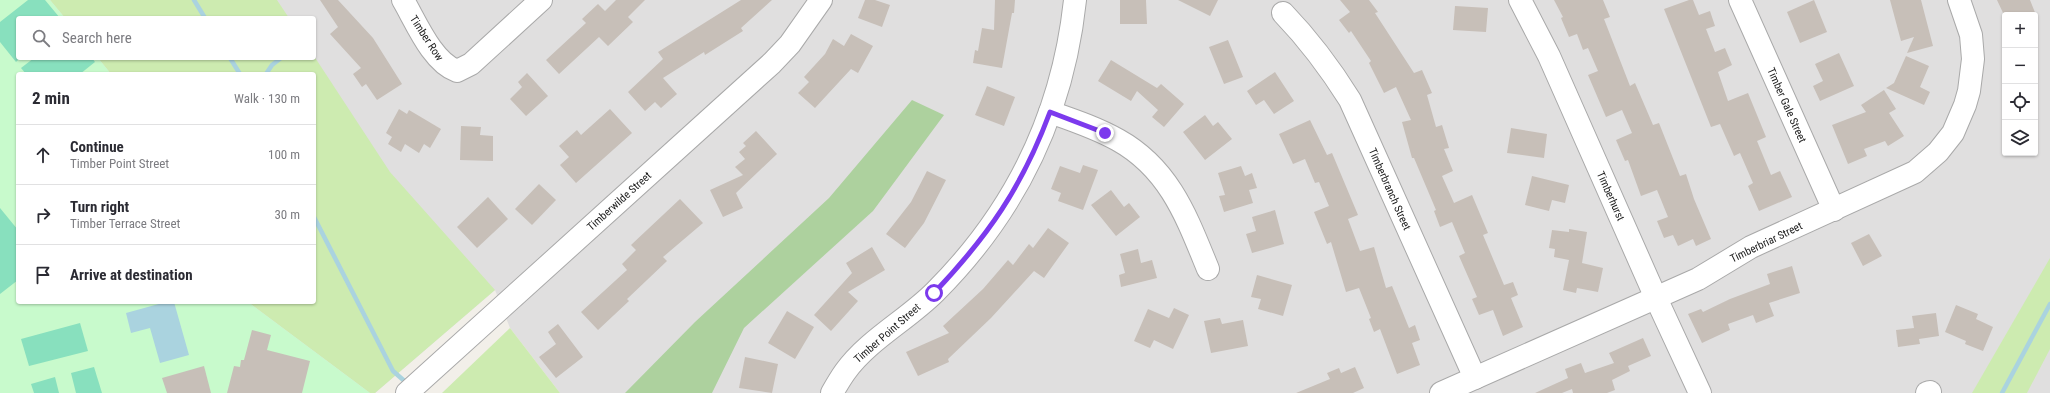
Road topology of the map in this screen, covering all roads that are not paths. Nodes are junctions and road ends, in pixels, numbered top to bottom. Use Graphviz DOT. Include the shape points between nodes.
graph roads {
  1 [pos="403,0"];
  2 [pos="541,0"];
  3 [pos="822,0"];
  4 [pos="1075,0"];
  5 [pos="1520,0"];
  6 [pos="1740,0"];
  7 [pos="1959,0"];
  8 [pos="1283,13"];
  9 [pos="1050,112"];
  10 [pos="1834,210"];
  11 [pos="1208,269"];
  12 [pos="1656,298"];
  13 [pos="1475,378"];
  14 [pos="407,393"];
  15 [pos="832,393"];
  16 [pos="1441,393"];
  17 [pos="1700,393"];
  1 -- 2 [label="street, Timber Row" via="439,60 456,71 471,64"];
  3 -- 14 [label="street, Timberwilde Street" via="790,44 772,63"];
  4 -- 9 [label="street, Timber Point Street" via="1071,38 1061,81"];
  5 -- 12 [label="street, Timberhurst" via="1549,56"];
  6 -- 10 [label="street, Timber Gale Street"];
  7 -- 10 [label="street, Timberbriar Street" via="1971,35 1973,59 1965,104 1952,133 1938,152 1915,172"];
  8 -- 13 [label="street, Timberbranch Street" via="1326,62 1350,100"];
  9 -- 11 [label="street" via="1105,133 1146,159 1168,183 1176,197"];
  9 -- 15 [label="street, Timber Point Street" via="1020,182 998,217 968,256 934,293 865,351 845,372"];
  10 -- 12 [label="street, Timberbriar Street" via="1751,247 1698,279"];
  12 -- 13 [label="street, Timberbriar Street"];
  12 -- 17 [label="street, Timberhurst"];
  13 -- 16 [label="street, Timberbriar Street"];
}
